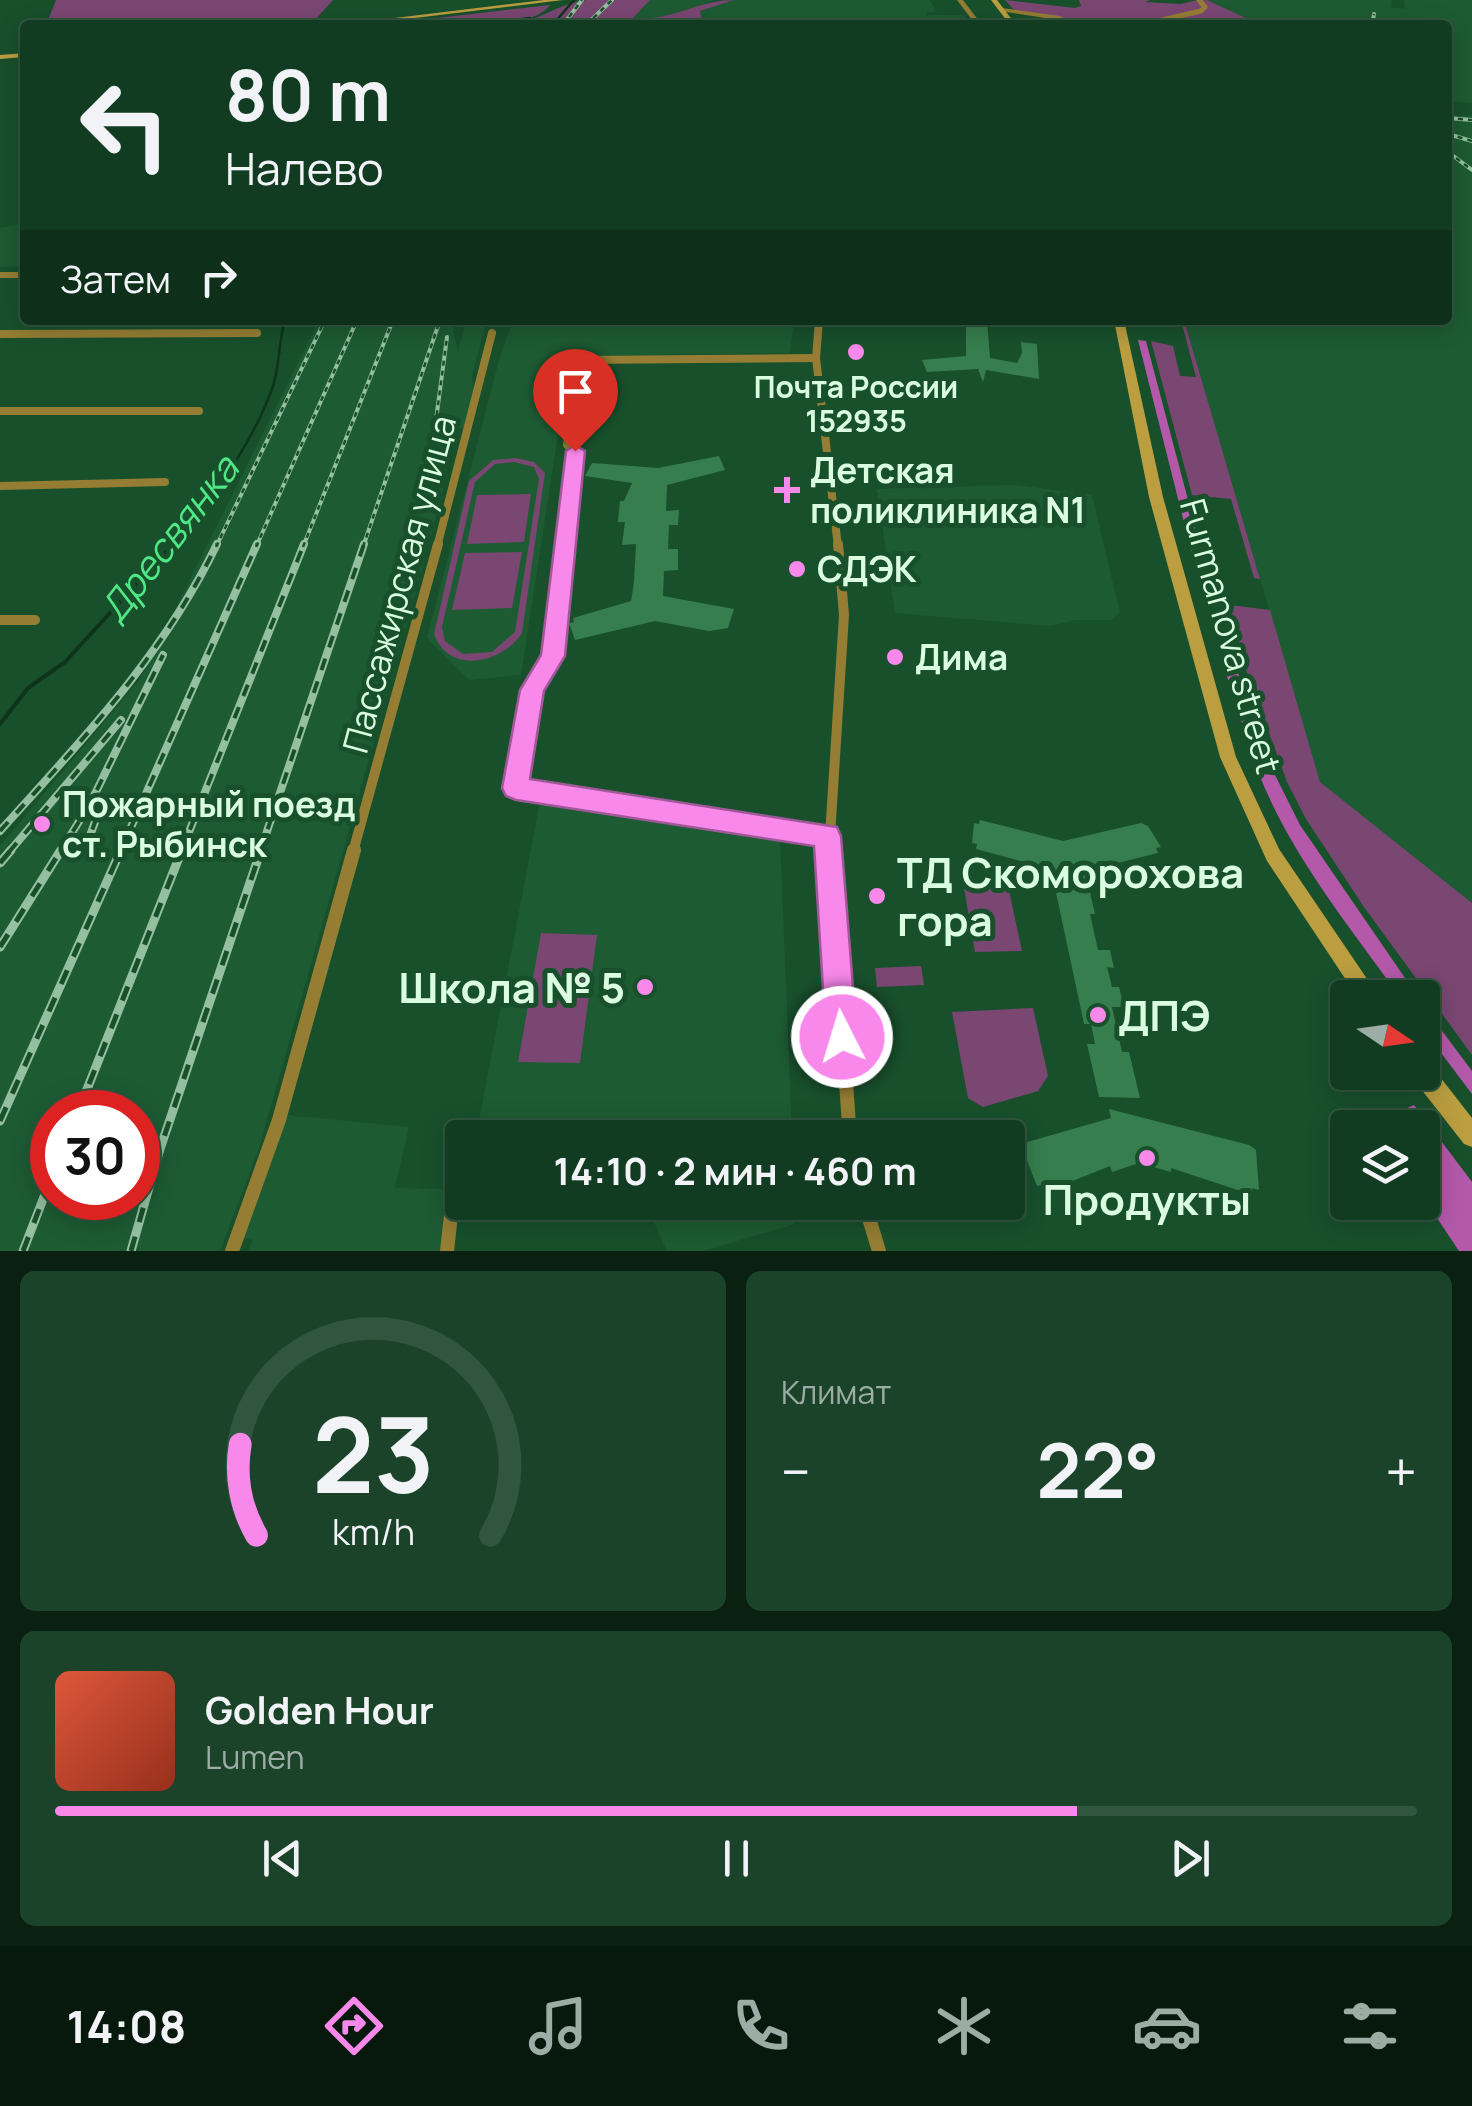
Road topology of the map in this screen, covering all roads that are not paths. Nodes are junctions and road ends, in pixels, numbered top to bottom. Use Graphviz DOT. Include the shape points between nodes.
graph roads {
  1 [pos="560,0"];
  2 [pos="960,0"];
  3 [pos="994,0"];
  4 [pos="1199,0"];
  5 [pos="1002,10"];
  6 [pos="1033,16"];
  7 [pos="385,20"];
  8 [pos="975,20"];
  9 [pos="1009,20"];
  10 [pos="1017,20"];
  11 [pos="1064,20"];
  12 [pos="1162,20"];
  13 [pos="819,325"];
  14 [pos="1121,325"];
  15 [pos="257,333"];
  16 [pos="492,333"];
  17 [pos="0,334"];
  18 [pos="816,358"];
  19 [pos="0,411"];
  20 [pos="200,411"];
  21 [pos="166,482"];
  22 [pos="0,486"];
  23 [pos="0,620"];
  24 [pos="35,620"];
  25 [pos="828,836"];
  26 [pos="1358,980"];
  27 [pos="1436,1090"];
  28 [pos="849,1120"];
  29 [pos="1472,1136"];
  30 [pos="450,1220"];
  31 [pos="870,1220"];
  32 [pos="232,1251"];
  33 [pos="446,1251"];
  34 [pos="879,1251"];
  1 -- 7 [label="main road"];
  2 -- 8 [label="street"];
  3 -- 5 [label="main road"];
  4 -- 12 [label="street" via="1201,11"];
  5 -- 6 [label="street"];
  5 -- 9 [label="main road"];
  6 -- 10 [label="street"];
  6 -- 11 [label="street"];
  13 -- 18 [label="street"];
  14 -- 26 [label="main road, Furmanova street" via="1156,497 1228,757 1273,855"];
  15 -- 17 [label="street"];
  16 -- 32 [label="street, Пассажирская улица" via="279,1120"];
  18 -- 25 [label="street" via="844,614"];
  18 -- 25 [label="street" via="578,360 553,656 532,690 516,788"];
  19 -- 20 [label="street"];
  21 -- 22 [label="street"];
  23 -- 24 [label="street"];
  25 -- 28 [label="street"];
  27 -- 29 [label="main road"];
  30 -- 33 [label="street"];
  31 -- 34 [label="street"];
}
